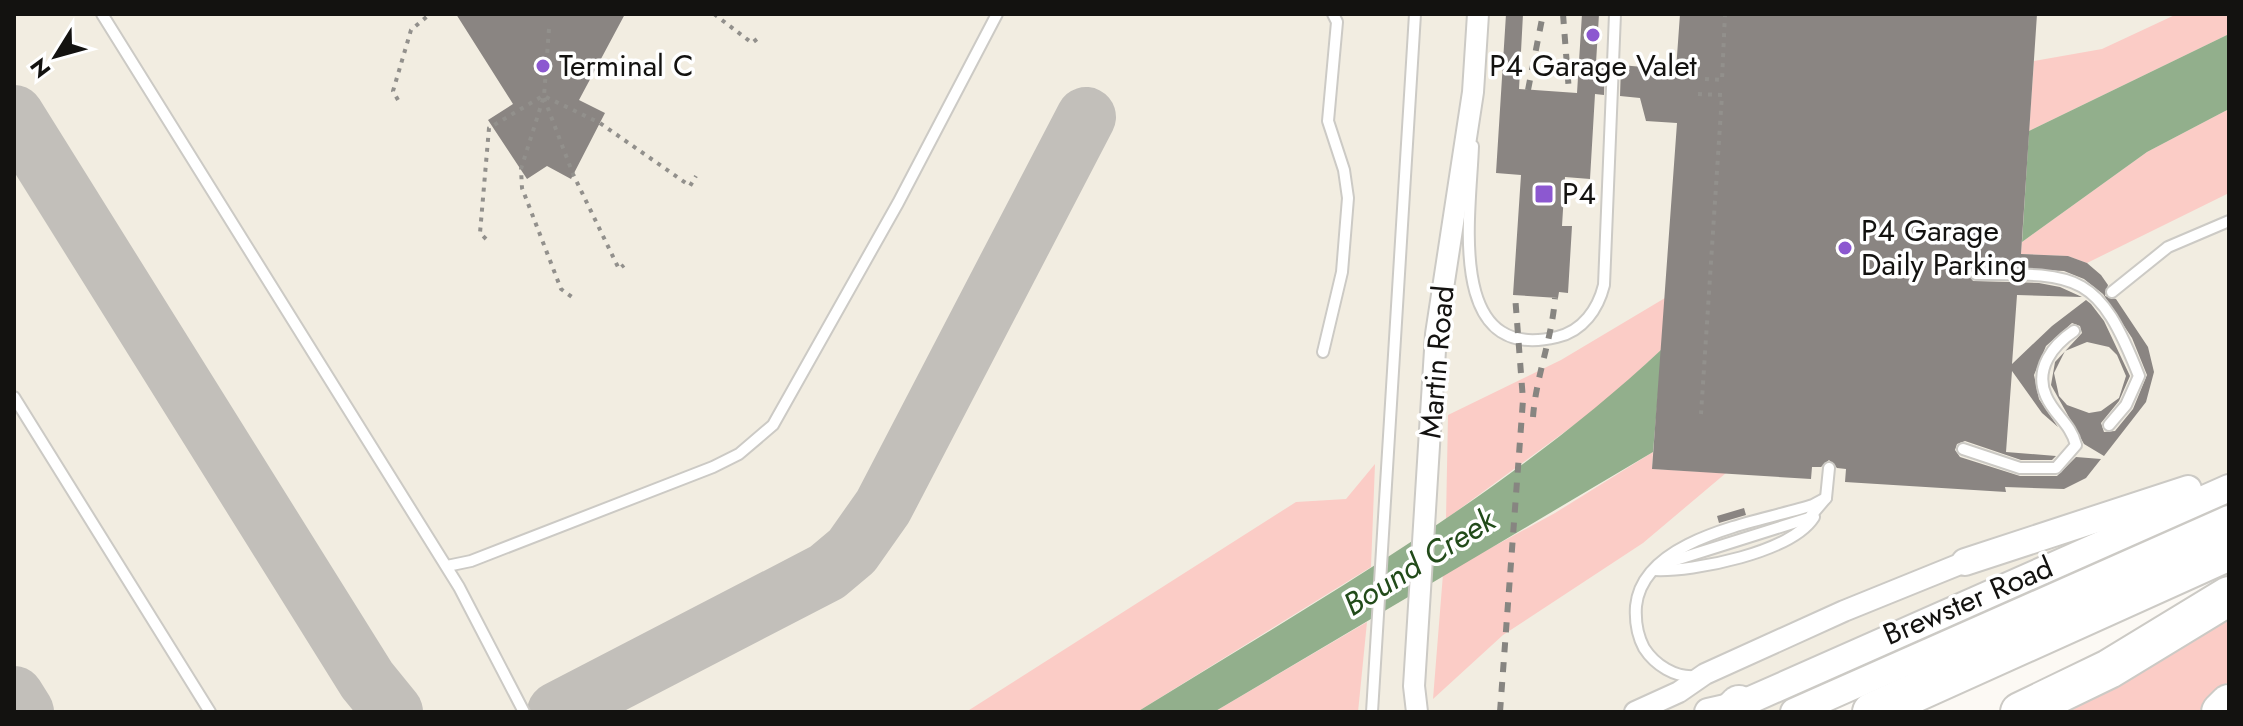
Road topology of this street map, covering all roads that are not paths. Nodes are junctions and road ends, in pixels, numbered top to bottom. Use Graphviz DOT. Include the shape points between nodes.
graph roads {
  1 [pos="102,14"];
  2 [pos="997,14"];
  3 [pos="1333,14"];
  4 [pos="1415,14"];
  5 [pos="1478,14"];
  6 [pos="1615,14"];
  7 [pos="1476,58"];
  8 [pos="2229,221"];
  9 [pos="1976,274"];
  10 [pos="2112,292"];
  11 [pos="2074,331"];
  12 [pos="1323,352"];
  13 [pos="14,397"];
  14 [pos="2109,425"];
  15 [pos="1963,449"];
  16 [pos="1829,468"];
  17 [pos="2229,476"];
  18 [pos="2229,488"];
  19 [pos="1826,498"];
  20 [pos="2229,519"];
  21 [pos="2229,551"];
  22 [pos="1965,562"];
  23 [pos="447,566"];
  24 [pos="1654,570"];
  25 [pos="1999,588"];
  26 [pos="2229,596"];
  27 [pos="1984,627"];
  28 [pos="1705,674"];
  29 [pos="2229,704"];
  30 [pos="1881,708"];
  31 [pos="1726,710"];
  32 [pos="210,712"];
  33 [pos="524,712"];
  34 [pos="1372,712"];
  35 [pos="1417,712"];
  36 [pos="1635,712"];
  37 [pos="1794,712"];
  38 [pos="2020,712"];
  39 [pos="2221,712"];
  1 -- 23 [label="lane"];
  2 -- 23 [label="lane" via="773,425 739,454 713,467"];
  3 -- 12 [label="lane" via="1337,22 1328,121 1348,198 1342,272"];
  4 -- 34 [label="lane"];
  5 -- 7 [label="street, Martin Road"];
  6 -- 7 [label="lane" via="1604,285 1591,314 1559,337 1526,340 1506,333 1489,320 1472,290"];
  7 -- 35 [label="street, Martin Road" via="1439,310 1414,686"];
  8 -- 10 [label="lane" via="2168,247"];
  9 -- 14 [label="lane" via="2070,279 2103,304 2139,376 2126,405"];
  11 -- 15 [label="lane" via="2055,343 2044,366 2045,395 2072,430 2076,445 2056,468 2020,468"];
  13 -- 32 [label="lane"];
  16 -- 19 [label="lane"];
  17 -- 22 [label="street"];
  18 -- 25 [label="street, Brewster Road"];
  19 -- 24 [label="lane" via="1687,544"];
  19 -- 24 [label="lane" via="1806,528 1773,546 1678,571"];
  20 -- 27 [label="street, Brewster Road"];
  21 -- 30 [label="highway"];
  22 -- 25 [label="street" via="1987,568"];
  22 -- 28 [label="street"];
  23 -- 33 [label="lane"];
  24 -- 28 [label="lane" via="1637,600 1642,644 1670,672"];
  25 -- 27 [label="street" via="1998,605"];
  25 -- 31 [label="street, Brewster Road"];
  26 -- 38 [label="highway" via="2109,669"];
  27 -- 37 [label="street, Brewster Road"];
  28 -- 36 [label="street"];
  29 -- 39 [label="highway"];
}
